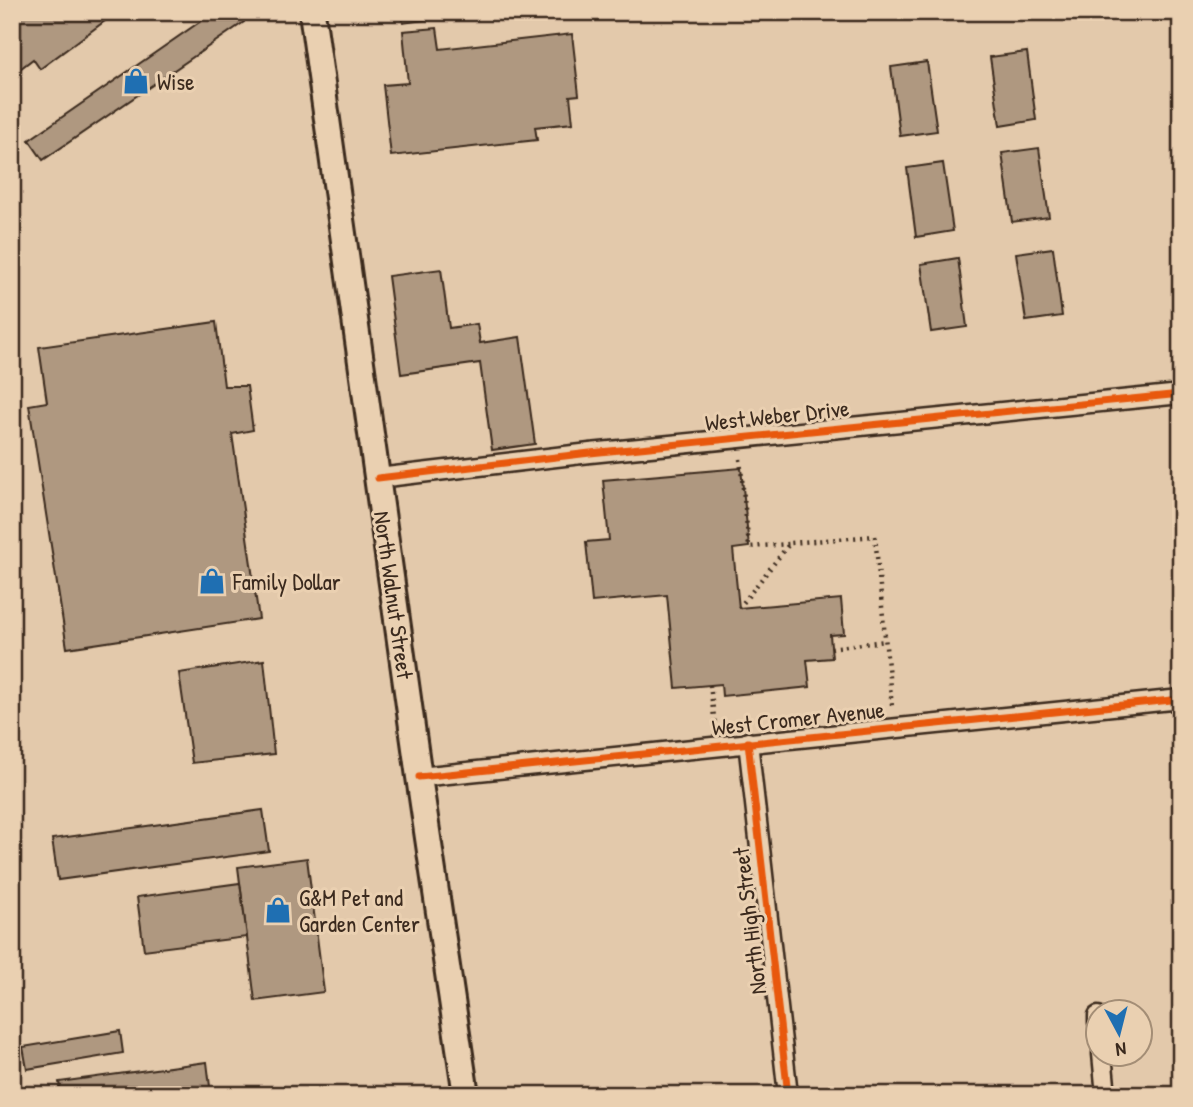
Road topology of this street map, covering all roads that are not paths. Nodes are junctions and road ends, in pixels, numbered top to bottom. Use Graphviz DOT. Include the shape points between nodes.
graph roads {
  1 [pos="312,12"];
  2 [pos="1181,394"];
  3 [pos="378,478"];
  4 [pos="1181,699"];
  5 [pos="748,742"];
  6 [pos="419,777"];
  7 [pos="1103,1068"];
  8 [pos="466,1095"];
  9 [pos="788,1095"];
  10 [pos="1106,1095"];
  1 -- 3 [label="main road, North Walnut Street"];
  2 -- 3 [label="street, West Weber Drive"];
  3 -- 6 [label="main road, North Walnut Street"];
  4 -- 5 [label="street, West Cromer Avenue"];
  5 -- 6 [label="street, West Cromer Avenue"];
  5 -- 9 [label="street, North High Street"];
  6 -- 8 [label="main road, North Walnut Street"];
  7 -- 10 [label="street"];
}
